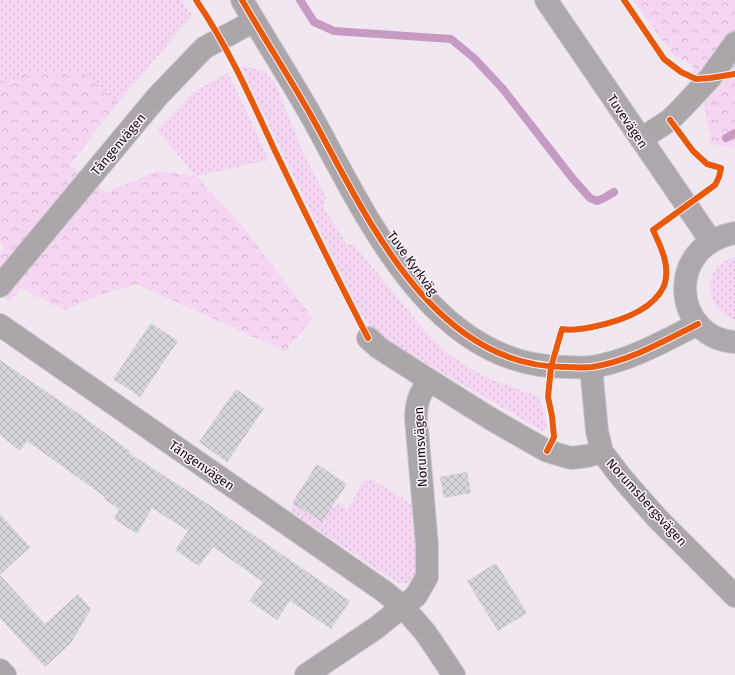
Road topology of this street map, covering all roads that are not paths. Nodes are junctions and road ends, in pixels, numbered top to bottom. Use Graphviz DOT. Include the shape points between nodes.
graph roads {
  1 [pos="242,0"];
  2 [pos="546,0"];
  3 [pos="254,22"];
  4 [pos="735,43"];
  5 [pos="641,139"];
  6 [pos="735,233"];
  7 [pos="711,241"];
  8 [pos="0,286"];
  9 [pos="698,324"];
  10 [pos="0,325"];
  11 [pos="368,338"];
  12 [pos="735,342"];
  13 [pos="591,367"];
  14 [pos="429,380"];
  15 [pos="602,452"];
  16 [pos="735,596"];
  17 [pos="403,607"];
  18 [pos="0,670"];
  19 [pos="4,675"];
  20 [pos="306,675"];
  21 [pos="454,675"];
  1 -- 3 [label="street, Tuve Kyrkväg"];
  2 -- 5 [label="main road, Tuvevägen"];
  3 -- 8 [label="street, Tångenvägen" via="204,48 157,97"];
  3 -- 13 [label="street, Tuve Kyrkväg" via="312,117 355,197 397,264 422,296 448,322 483,345 509,357 530,364 552,367"];
  4 -- 5 [label="street" via="710,78 682,108 670,120"];
  5 -- 7 [label="main road, Tuvevägen"];
  6 -- 7 [label="main road"];
  7 -- 9 [label="main road" via="700,249 687,273 686,299 690,312"];
  9 -- 12 [label="main road" via="720,339"];
  9 -- 13 [label="street, Tuve Kyrkväg" via="619,360"];
  10 -- 17 [label="street, Tångenvägen"];
  11 -- 14 [label="street"];
  13 -- 15 [label="street, Norumsbergsvägen" via="597,431"];
  14 -- 15 [label="street" via="547,451 570,458"];
  14 -- 17 [label="street, Norumsvägen" via="416,405 427,545 427,577 416,596"];
  15 -- 16 [label="street, Norumsbergsvägen" via="657,518"];
  17 -- 20 [label="street, Norumsvägen"];
  17 -- 21 [label="street" via="425,632"];
  18 -- 19 [label="street"];
}
